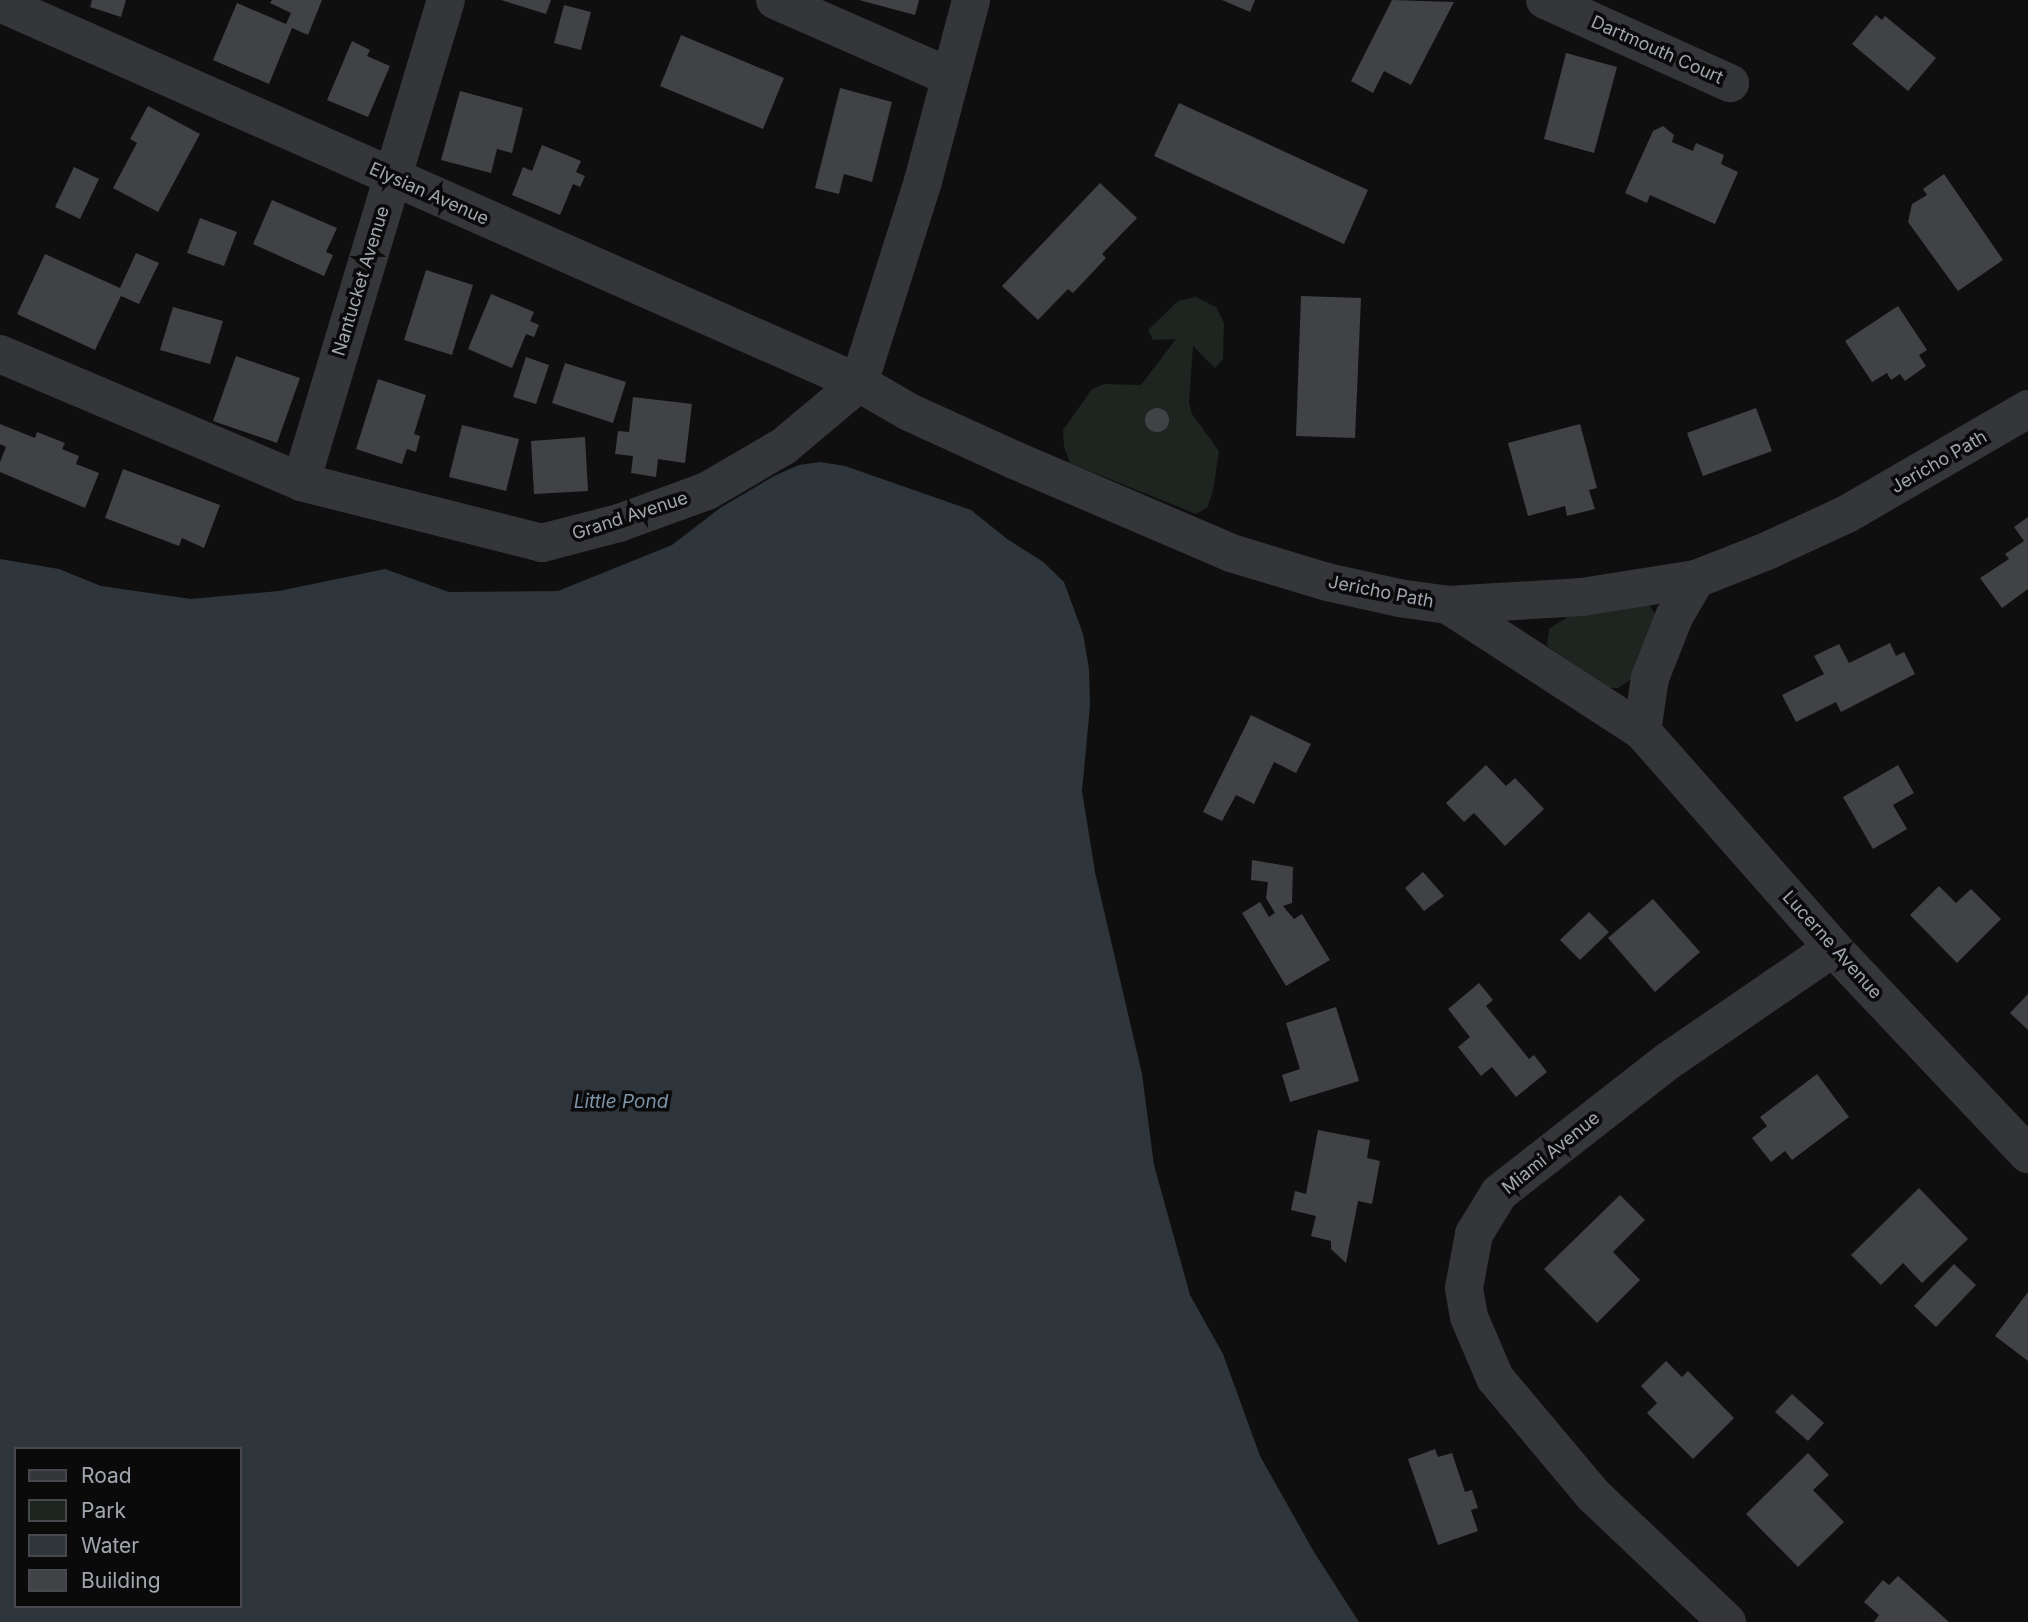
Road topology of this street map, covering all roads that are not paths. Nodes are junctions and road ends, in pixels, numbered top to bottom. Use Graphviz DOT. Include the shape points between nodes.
graph roads {
  1 [pos="446,0"];
  2 [pos="775,0"];
  3 [pos="971,0"];
  4 [pos="1545,0"];
  5 [pos="0,3"];
  6 [pos="950,76"];
  7 [pos="1730,83"];
  8 [pos="393,178"];
  9 [pos="0,354"];
  10 [pos="859,383"];
  11 [pos="2028,409"];
  12 [pos="301,482"];
  13 [pos="1696,579"];
  14 [pos="1448,605"];
  15 [pos="1642,731"];
  16 [pos="1833,948"];
  17 [pos="2028,1154"];
  18 [pos="1727,1622"];
  1 -- 8 [label="street, Nantucket Avenue"];
  2 -- 6 [label="street"];
  3 -- 6 [label="street"];
  4 -- 7 [label="street, Dartmouth Court"];
  5 -- 8 [label="street, Elysian Avenue"];
  6 -- 10 [label="street" via="923,181"];
  8 -- 10 [label="street, Elysian Avenue"];
  8 -- 12 [label="street, Nantucket Avenue"];
  9 -- 12 [label="street, Grand Avenue"];
  10 -- 12 [label="street, Grand Avenue" via="784,446 707,491 619,523 542,542"];
  10 -- 14 [label="street, Jericho Path" via="909,412 1231,553 1327,582"];
  11 -- 13 [label="street, Jericho Path" via="1847,514"];
  13 -- 14 [label="street, Jericho Path" via="1582,597"];
  13 -- 15 [label="street" via="1674,617 1650,678"];
  14 -- 15 [label="street, Lucerne Avenue"];
  15 -- 16 [label="street, Lucerne Avenue"];
  16 -- 17 [label="street, Lucerne Avenue"];
  16 -- 18 [label="street, Miami Avenue" via="1668,1061 1499,1193 1474,1234 1464,1288 1469,1317 1495,1378 1594,1496"];
}
